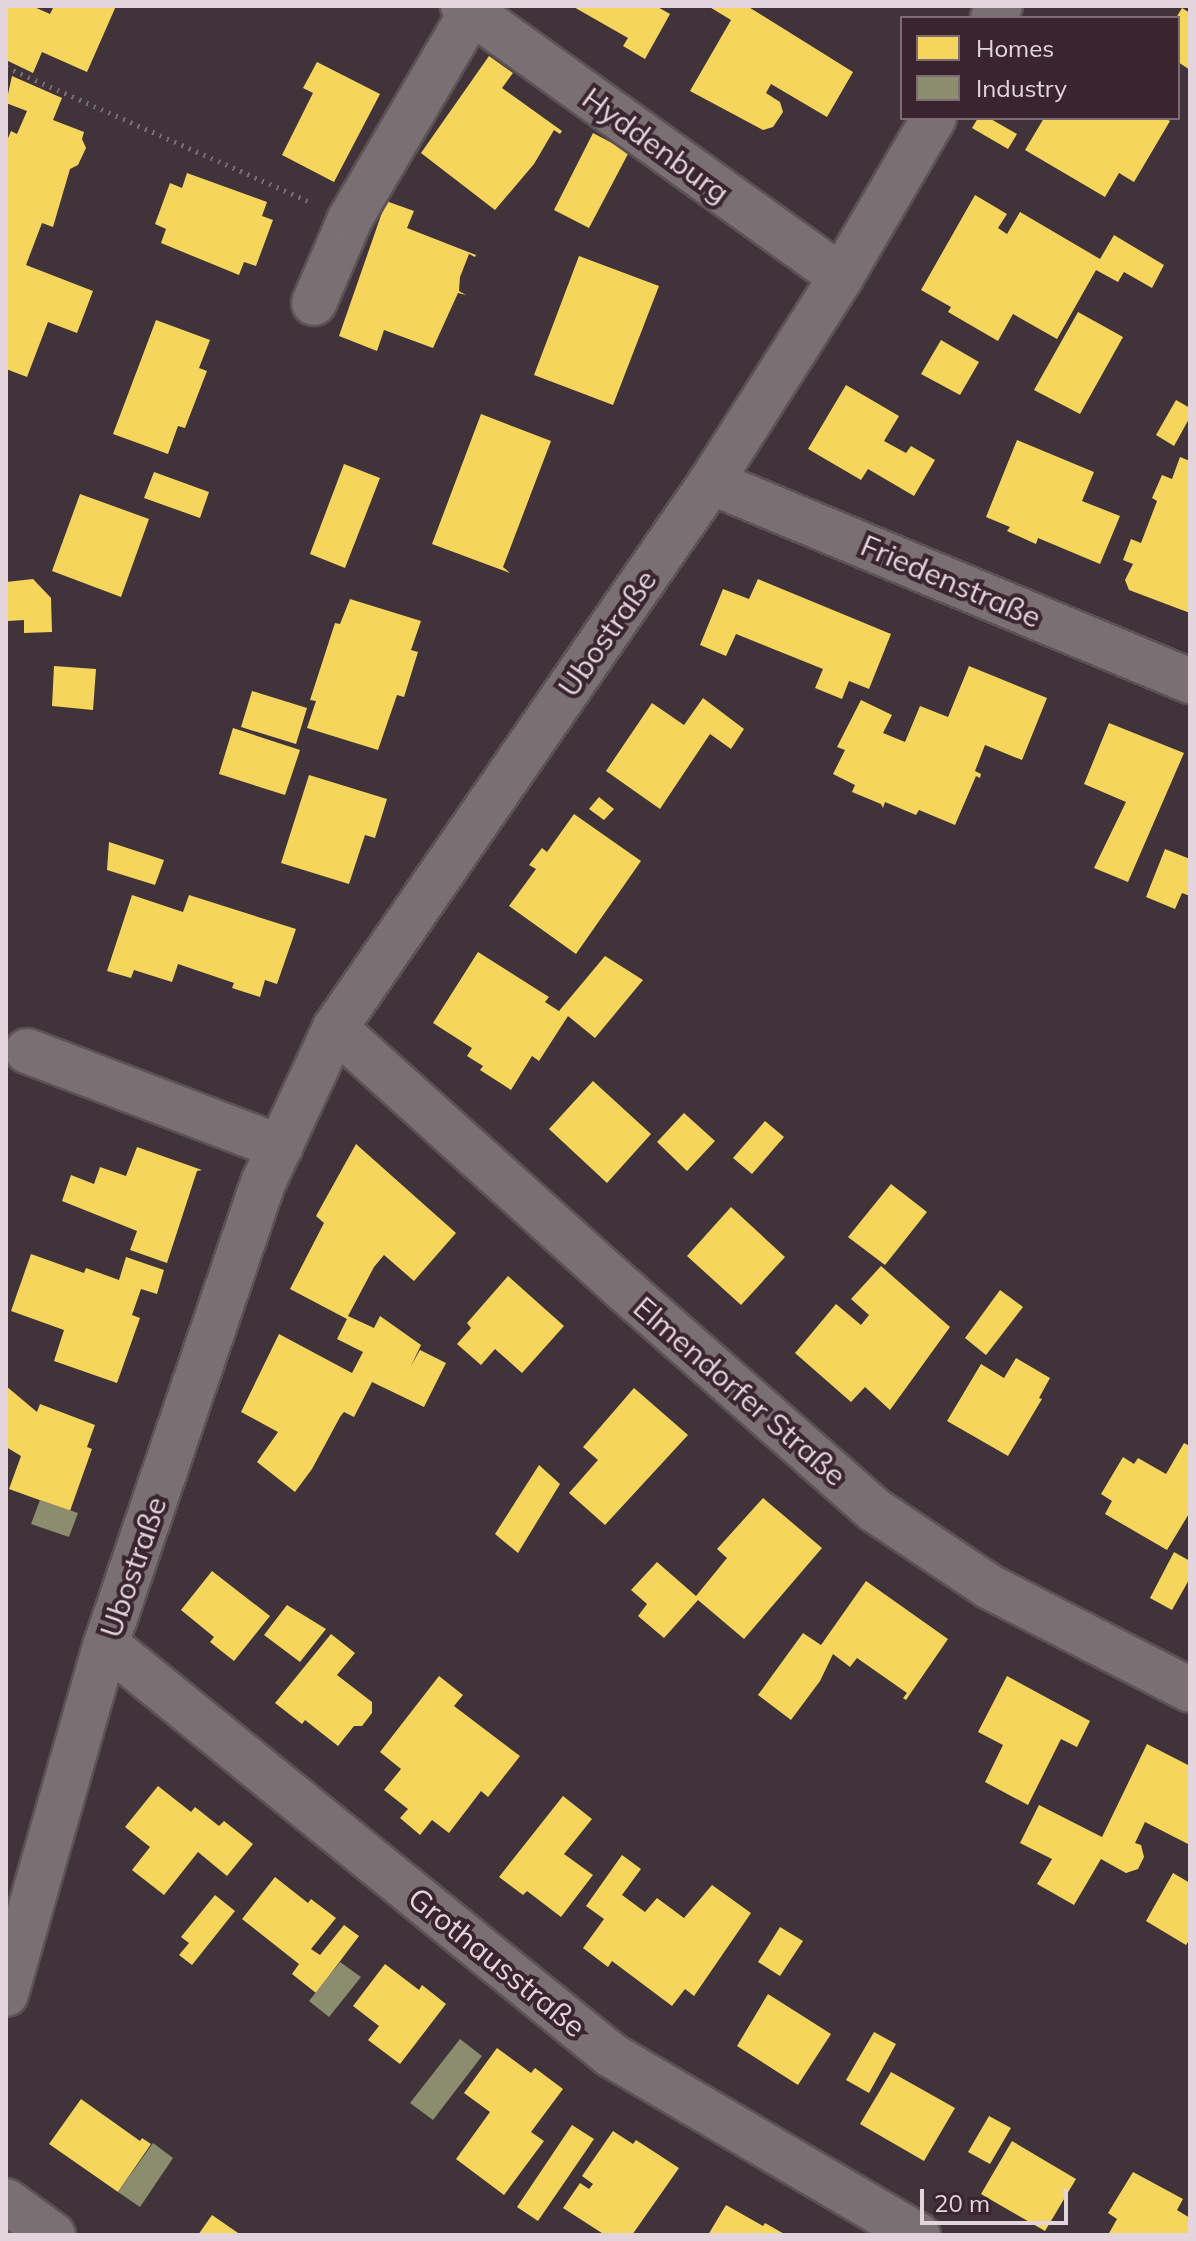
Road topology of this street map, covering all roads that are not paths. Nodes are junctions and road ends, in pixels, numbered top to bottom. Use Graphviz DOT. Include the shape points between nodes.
graph roads {
  1 [pos="467,10"];
  2 [pos="933,120"];
  3 [pos="841,277"];
  4 [pos="314,303"];
  5 [pos="711,482"];
  6 [pos="1190,681"];
  7 [pos="335,1028"];
  8 [pos="27,1051"];
  9 [pos="280,1147"];
  10 [pos="106,1644"];
  11 [pos="1190,1690"];
  12 [pos="6,1994"];
  13 [pos="6,2201"];
  14 [pos="53,2235"];
  15 [pos="918,2235"];
  1 -- 3 [label="street, Hyddenburg"];
  1 -- 4 [label="street, Hyddenburg" via="350,219"];
  2 -- 3 [label="street, Ubostraße"];
  3 -- 5 [label="street, Ubostraße"];
  5 -- 6 [label="street, Friedenstraße"];
  5 -- 7 [label="street, Ubostraße"];
  7 -- 9 [label="street, Ubostraße"];
  7 -- 11 [label="street, Elmendorfer Straße" via="876,1511 990,1587"];
  8 -- 9 [label="street"];
  9 -- 10 [label="street, Ubostraße" via="263,1183"];
  10 -- 12 [label="street, Ubostraße"];
  10 -- 15 [label="street, Grothausstraße" via="611,2055"];
  13 -- 14 [label="street"];
}
